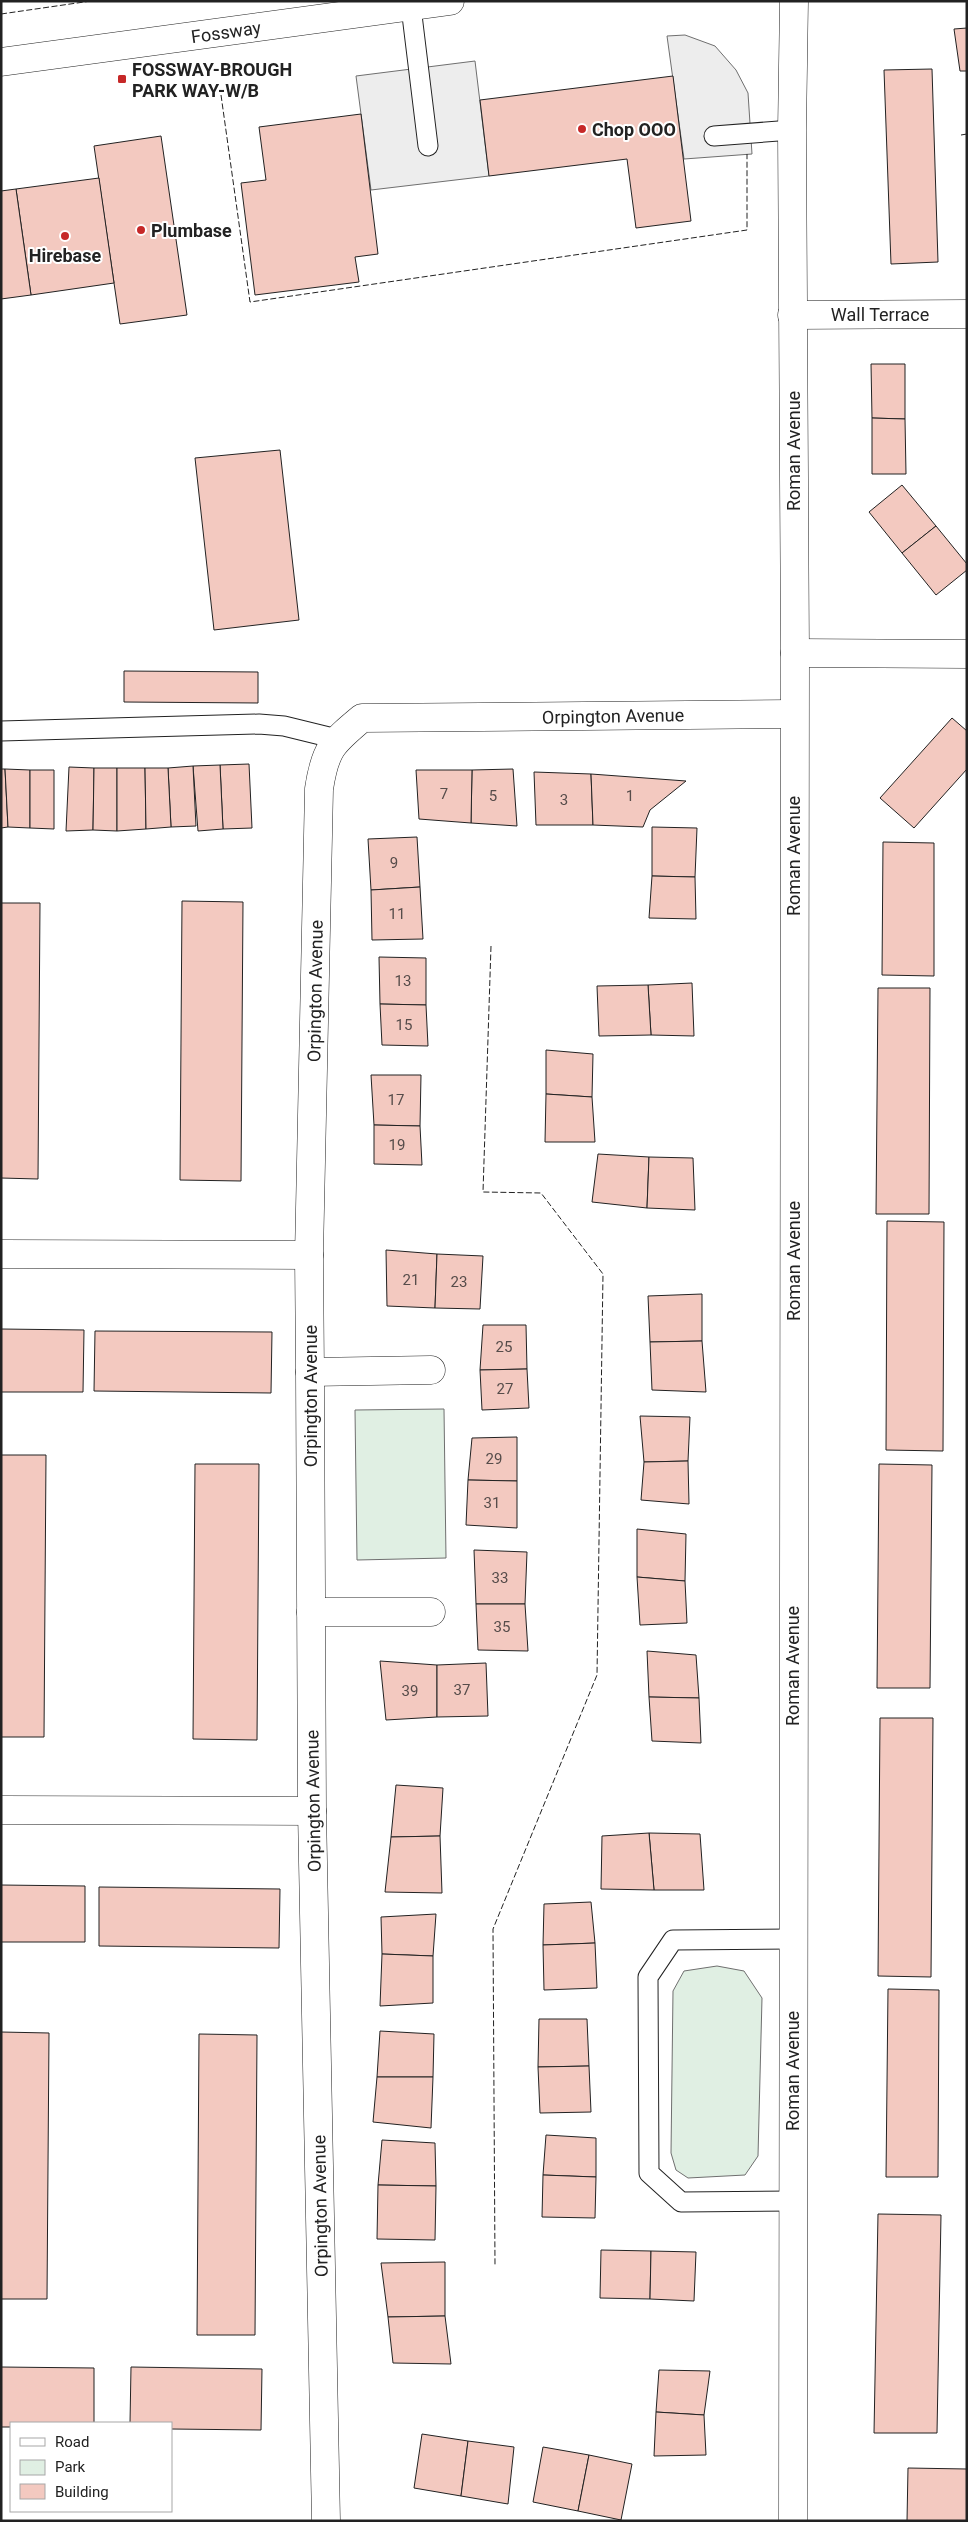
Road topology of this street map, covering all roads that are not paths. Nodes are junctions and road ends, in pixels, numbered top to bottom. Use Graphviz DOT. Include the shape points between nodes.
graph roads {
  1 [pos="450,1"];
  2 [pos="794,1"];
  3 [pos="411,7"];
  4 [pos="1,62"];
  5 [pos="792,130"];
  6 [pos="714,136"];
  7 [pos="428,146"];
  8 [pos="792,314"];
  9 [pos="967,314"];
  10 [pos="795,653"];
  11 [pos="967,654"];
  12 [pos="793,714"];
  13 [pos="1,731"];
  14 [pos="337,739"];
  15 [pos="1,1254"];
  16 [pos="310,1255"];
  17 [pos="430,1370"];
  18 [pos="310,1372"];
  19 [pos="311,1612"];
  20 [pos="431,1612"];
  21 [pos="1,1810"];
  22 [pos="312,1811"];
  23 [pos="792,1938"];
  24 [pos="792,2201"];
  25 [pos="326,2521"];
  26 [pos="793,2521"];
  1 -- 3 [label="street, Fossway"];
  2 -- 5 [label="street, Roman Avenue"];
  3 -- 4 [label="street, Fossway"];
  3 -- 7 [label="lane"];
  5 -- 6 [label="lane"];
  5 -- 8 [label="street, Roman Avenue"];
  8 -- 9 [label="street, Wall Terrace"];
  8 -- 10 [label="street, Roman Avenue"];
  10 -- 11 [label="street"];
  10 -- 12 [label="street, Roman Avenue"];
  12 -- 14 [label="street, Orpington Avenue" via="362,718"];
  12 -- 23 [label="street, Roman Avenue"];
  13 -- 14 [label="lane" via="259,724 284,726"];
  14 -- 16 [label="street, Orpington Avenue" via="323,762 319,789"];
  15 -- 16 [label="street"];
  16 -- 18 [label="street, Orpington Avenue"];
  17 -- 18 [label="street"];
  18 -- 19 [label="street, Orpington Avenue"];
  19 -- 20 [label="street"];
  19 -- 22 [label="street, Orpington Avenue"];
  21 -- 22 [label="street"];
  22 -- 25 [label="street, Orpington Avenue"];
  23 -- 24 [label="street, Roman Avenue"];
  23 -- 24 [label="lane" via="673,1940 648,1977 648,2173 681,2202"];
  24 -- 26 [label="street, Roman Avenue"];
}
